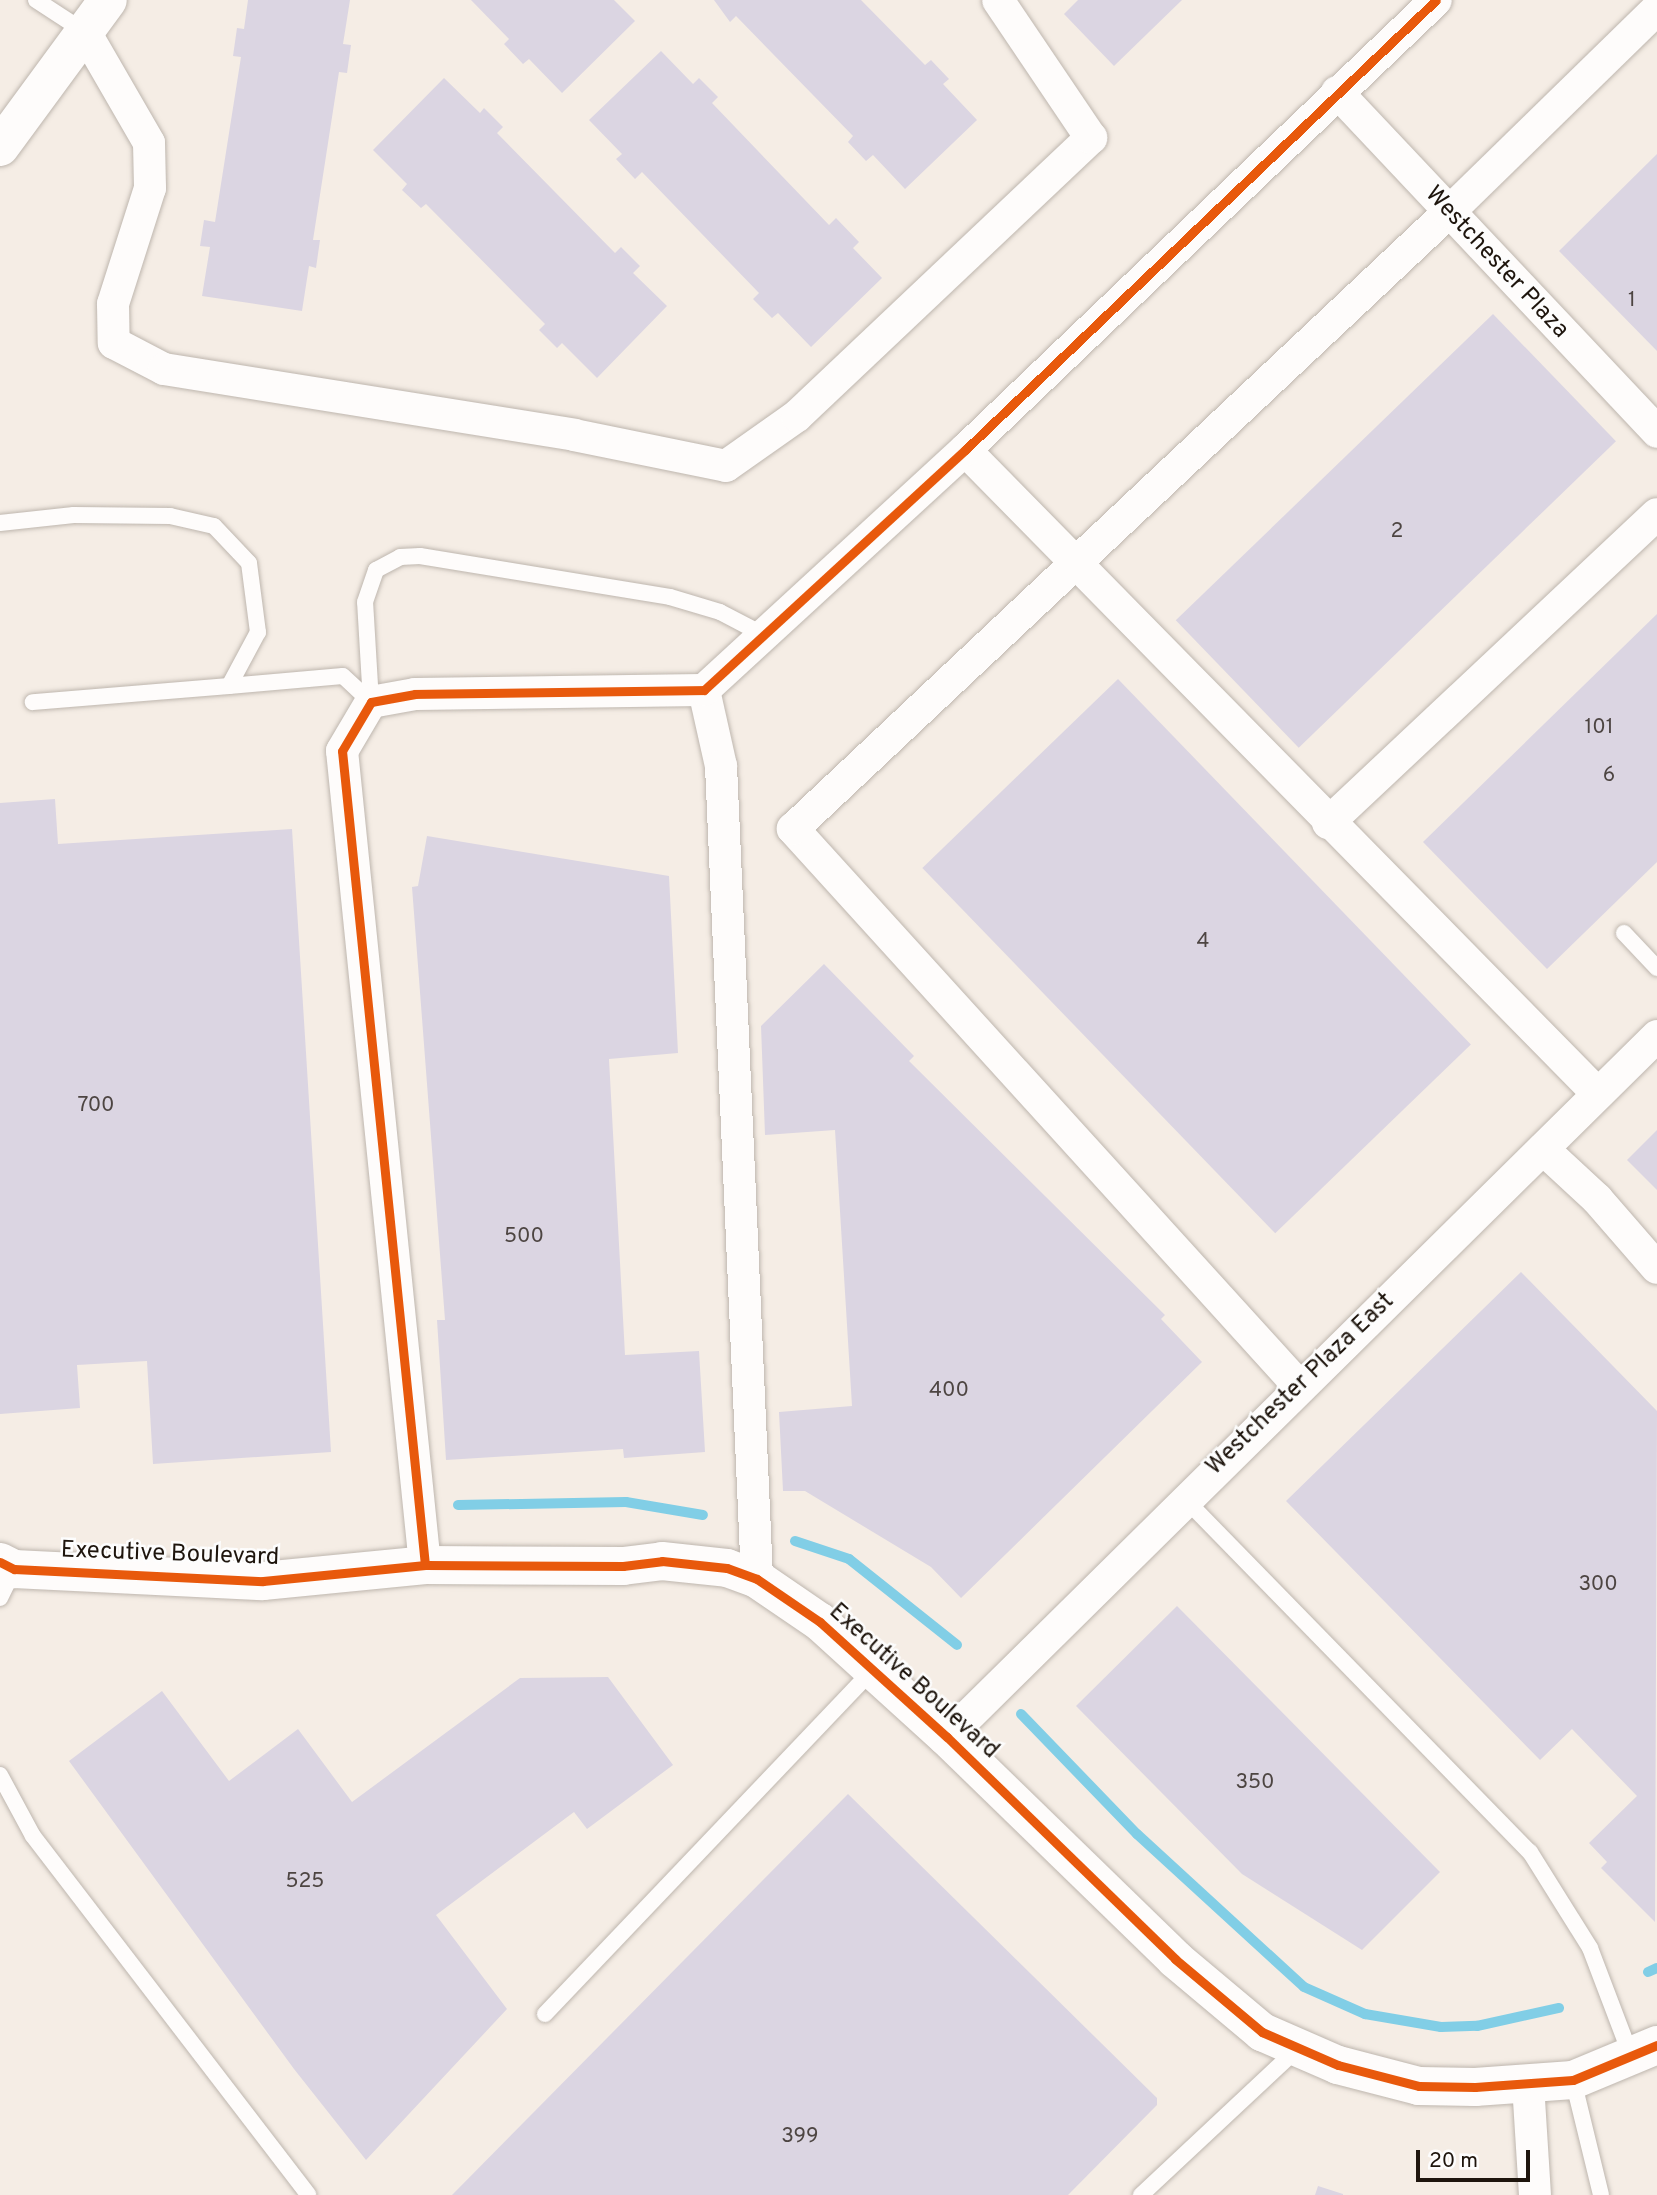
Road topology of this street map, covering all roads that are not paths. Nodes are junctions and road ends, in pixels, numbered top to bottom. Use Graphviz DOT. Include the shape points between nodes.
graph roads {
  1 [pos="36,0"];
  2 [pos="108,0"];
  3 [pos="998,0"];
  4 [pos="1436,0"];
  5 [pos="1657,9"];
  6 [pos="85,32"];
  7 [pos="1337,92"];
  8 [pos="0,147"];
  9 [pos="1449,212"];
  10 [pos="1657,432"];
  11 [pos="965,450"];
  12 [pos="1657,514"];
  13 [pos="0,523"];
  14 [pos="1075,563"];
  15 [pos="764,635"];
  16 [pos="229,687"];
  17 [pos="704,690"];
  18 [pos="33,702"];
  19 [pos="372,702"];
  20 [pos="1328,823"];
  21 [pos="1624,933"];
  22 [pos="1657,968"];
  23 [pos="1657,1036"];
  24 [pos="1598,1094"];
  25 [pos="1543,1149"];
  26 [pos="1657,1268"];
  27 [pos="1298,1386"];
  28 [pos="1185,1499"];
  29 [pos="425,1565"];
  30 [pos="5,1576"];
  31 [pos="757,1579"];
  32 [pos="873,1669"];
  33 [pos="947,1737"];
  34 [pos="0,1775"];
  35 [pos="545,2014"];
  36 [pos="1298,2048"];
  37 [pos="1644,2051"];
  38 [pos="1573,2080"];
  39 [pos="1528,2084"];
  40 [pos="308,2195"];
  41 [pos="1141,2195"];
  42 [pos="1535,2195"];
  43 [pos="1601,2195"];
  1 -- 6 [label="lane"];
  2 -- 6 [label="street"];
  3 -- 6 [label="street" via="1091,138 797,416 726,466 574,435 164,369 114,343 113,304 150,188 149,143"];
  4 -- 7 [label="street"];
  5 -- 9 [label="street"];
  6 -- 8 [label="street"];
  7 -- 9 [label="street, Westchester Plaza"];
  7 -- 11 [label="street"];
  9 -- 10 [label="street, Westchester Plaza"];
  9 -- 14 [label="street"];
  11 -- 14 [label="street"];
  11 -- 15 [label="street"];
  12 -- 20 [label="street"];
  13 -- 16 [label="lane" via="74,515 170,516 214,526 249,563 258,632"];
  14 -- 20 [label="street"];
  14 -- 27 [label="street" via="793,829"];
  15 -- 17 [label="street"];
  15 -- 19 [label="lane" via="720,612 670,597 433,558 400,557 376,570 365,601"];
  16 -- 18 [label="lane"];
  16 -- 19 [label="lane" via="343,676"];
  17 -- 19 [label="street" via="415,694"];
  17 -- 31 [label="street" via="721,766"];
  19 -- 29 [label="street" via="342,751"];
  20 -- 24 [label="street"];
  21 -- 22 [label="lane"];
  23 -- 24 [label="street, Westchester Plaza East"];
  24 -- 25 [label="street, Westchester Plaza East"];
  25 -- 26 [label="street" via="1597,1199"];
  25 -- 27 [label="street, Westchester Plaza East"];
  27 -- 28 [label="street, Westchester Plaza East"];
  28 -- 33 [label="street, Westchester Plaza East"];
  28 -- 37 [label="lane" via="1530,1852 1590,1948"];
  29 -- 30 [label="street, Executive Boulevard" via="263,1581"];
  29 -- 31 [label="street, Executive Boulevard" via="623,1566 662,1561 727,1568"];
  31 -- 32 [label="street, Executive Boulevard" via="820,1622"];
  32 -- 33 [label="street, Executive Boulevard"];
  32 -- 35 [label="lane"];
  33 -- 36 [label="street, Executive Boulevard" via="1233,2011 1262,2032"];
  34 -- 40 [label="lane" via="33,1836"];
  36 -- 39 [label="street, Executive Boulevard" via="1338,2065 1419,2085"];
  36 -- 41 [label="lane"];
  37 -- 38 [label="street, Executive Boulevard"];
  38 -- 39 [label="street, Executive Boulevard"];
  38 -- 43 [label="lane"];
  39 -- 42 [label="street"];
}
